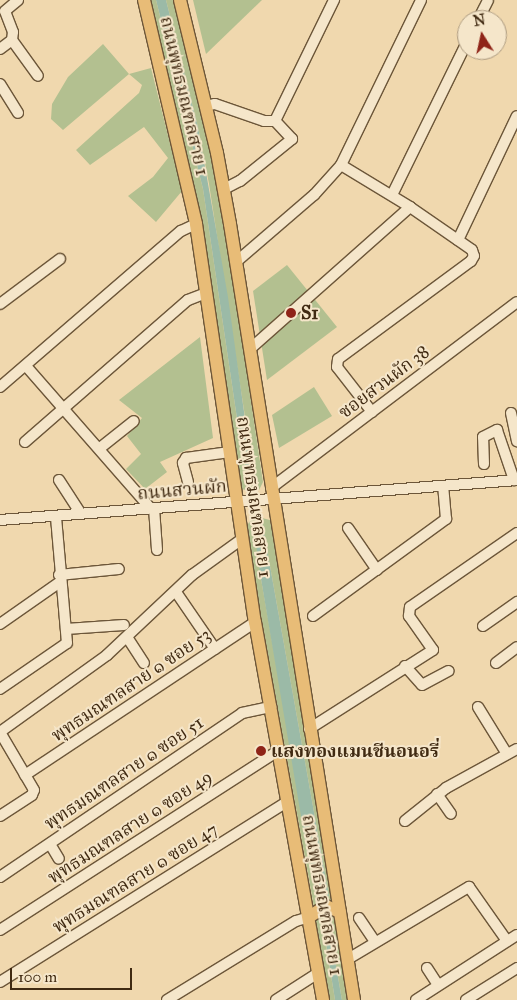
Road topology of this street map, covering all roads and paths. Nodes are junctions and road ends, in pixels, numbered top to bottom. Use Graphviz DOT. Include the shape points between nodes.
graph roads {
  1 [pos="18,0"];
  2 [pos="144,0"];
  3 [pos="180,0"];
  4 [pos="334,0"];
  5 [pos="421,0"];
  6 [pos="12,40"];
  7 [pos="0,49"];
  8 [pos="458,60"];
  9 [pos="38,76"];
  10 [pos="0,84"];
  11 [pos="206,106"];
  12 [pos="18,113"];
  13 [pos="517,116"];
  14 [pos="275,121"];
  15 [pos="341,165"];
  16 [pos="224,188"];
  17 [pos="392,195"];
  18 [pos="410,207"];
  19 [pos="196,224"];
  20 [pos="458,240"];
  21 [pos="60,259"];
  22 [pos="236,262"];
  23 [pos="206,293"];
  24 [pos="517,302"];
  25 [pos="0,304"];
  26 [pos="250,349"];
  27 [pos="26,366"];
  28 [pos="0,386"];
  29 [pos="64,407"];
  30 [pos="372,412"];
  31 [pos="511,413"];
  32 [pos="134,421"];
  33 [pos="517,441"];
  34 [pos="25,442"];
  35 [pos="100,448"];
  36 [pos="230,452"];
  37 [pos="513,463"];
  38 [pos="484,464"];
  39 [pos="59,480"];
  40 [pos="515,480"];
  41 [pos="188,482"];
  42 [pos="443,486"];
  43 [pos="269,496"];
  44 [pos="239,501"];
  45 [pos="153,509"];
  46 [pos="81,514"];
  47 [pos="56,516"];
  48 [pos="0,520"];
  49 [pos="348,528"];
  50 [pos="517,533"];
  51 [pos="242,539"];
  52 [pos="157,550"];
  53 [pos="119,569"];
  54 [pos="377,570"];
  55 [pos="59,578"];
  56 [pos="176,592"];
  57 [pos="517,602"];
  58 [pos="313,616"];
  59 [pos="255,622"];
  60 [pos="0,624"];
  61 [pos="124,625"];
  62 [pos="483,626"];
  63 [pos="66,629"];
  64 [pos="127,637"];
  65 [pos="517,648"];
  66 [pos="215,649"];
  67 [pos="144,663"];
  68 [pos="496,663"];
  69 [pos="405,666"];
  70 [pos="448,671"];
  71 [pos="0,689"];
  72 [pos="271,707"];
  73 [pos="478,707"];
  74 [pos="309,729"];
  75 [pos="517,749"];
  76 [pos="278,751"];
  77 [pos="4,752"];
  78 [pos="506,754"];
  79 [pos="25,775"];
  80 [pos="437,794"];
  81 [pos="286,802"];
  82 [pos="451,814"];
  83 [pos="0,816"];
  84 [pos="405,821"];
  85 [pos="50,844"];
  86 [pos="59,859"];
  87 [pos="0,877"];
  88 [pos="340,912"];
  89 [pos="309,917"];
  90 [pos="359,918"];
  91 [pos="0,930"];
  92 [pos="517,935"];
  93 [pos="507,941"];
  94 [pos="374,942"];
  95 [pos="348,959"];
  96 [pos="427,968"];
  97 [pos="517,968"];
  98 [pos="318,973"];
  99 [pos="0,982"];
  100 [pos="438,986"];
  101 [pos="167,1000"];
  102 [pos="276,1000"];
  103 [pos="323,1000"];
  104 [pos="354,1000"];
  105 [pos="416,1000"];
  106 [pos="466,1000"];
  1 -- 6 [label="street" via="5,11 13,32"];
  2 -- 19 [label="main road, ถนนพุทธมณฑลสาย 1"];
  3 -- 11 [label="main road, ถนนพุทธมณฑลสาย 1"];
  4 -- 14 [label="street"];
  5 -- 15 [label="street"];
  6 -- 7 [label="street"];
  6 -- 9 [label="street"];
  8 -- 17 [label="street"];
  10 -- 12 [label="street"];
  11 -- 14 [label="street" via="214,104 264,122"];
  11 -- 16 [label="main road, ถนนพุทธมณฑลสาย 1"];
  13 -- 20 [label="street"];
  14 -- 16 [label="street" via="292,139 240,182"];
  15 -- 17 [label="street"];
  15 -- 22 [label="street" via="314,195"];
  16 -- 22 [label="main road, ถนนพุทธมณฑลสาย 1"];
  17 -- 18 [label="street"];
  18 -- 20 [label="street"];
  18 -- 26 [label="street"];
  19 -- 23 [label="main road, ถนนพุทธมณฑลสาย 1"];
  19 -- 27 [label="street" via="181,231"];
  20 -- 30 [label="street" via="472,250 471,261 338,359 337,367"];
  21 -- 25 [label="street"];
  22 -- 26 [label="main road, ถนนพุทธมณฑลสาย 1"];
  23 -- 29 [label="street" via="188,300"];
  23 -- 36 [label="main road, ถนนพุทธมณฑลสาย 1"];
  24 -- 30 [label="street, ซอยสวนผัก 38"];
  26 -- 43 [label="main road, ถนนพุทธมณฑลสาย 1"];
  27 -- 28 [label="street"];
  27 -- 29 [label="street"];
  29 -- 34 [label="street"];
  29 -- 35 [label="street"];
  30 -- 43 [label="street, ซอยสวนผัก 38"];
  31 -- 33 [label="street"];
  32 -- 35 [label="street"];
  35 -- 45 [label="street"];
  36 -- 41 [label="street" via="186,458 182,463"];
  36 -- 44 [label="main road, ถนนพุทธมณฑลสาย 1"];
  37 -- 38 [label="street" via="496,430 483,437"];
  37 -- 40 [label="street"];
  39 -- 46 [label="street"];
  40 -- 42 [label="street, ถนนสวนผัก"];
  42 -- 43 [label="street, ถนนสวนผัก"];
  42 -- 54 [label="street" via="446,519"];
  43 -- 44 [label="street, ถนนสวนผัก"];
  43 -- 74 [label="main road, ถนนพุทธมณฑลสาย 1"];
  44 -- 45 [label="street, ถนนสวนผัก"];
  44 -- 51 [label="main road, ถนนพุทธมณฑลสาย 1"];
  45 -- 46 [label="street, ถนนสวนผัก"];
  45 -- 52 [label="street"];
  46 -- 47 [label="street, ถนนสวนผัก"];
  47 -- 48 [label="street, ถนนสวนผัก"];
  47 -- 55 [label="street"];
  49 -- 54 [label="street"];
  50 -- 69 [label="street" via="410,606 409,616 433,650"];
  51 -- 56 [label="street" via="192,575"];
  51 -- 59 [label="main road, ถนนพุทธมณฑลสาย 1"];
  53 -- 55 [label="street"];
  54 -- 58 [label="street"];
  55 -- 60 [label="street"];
  55 -- 63 [label="street"];
  56 -- 64 [label="street"];
  56 -- 66 [label="street"];
  57 -- 62 [label="street"];
  59 -- 66 [label="street, พุทธมณฑลสาย ๑ ซอย 53"];
  59 -- 72 [label="main road, ถนนพุทธมณฑลสาย 1"];
  61 -- 63 [label="street"];
  63 -- 71 [label="street" via="65,646"];
  64 -- 67 [label="street"];
  64 -- 77 [label="street" via="78,677 2,729 0,735"];
  65 -- 68 [label="street"];
  66 -- 79 [label="street, พุทธมณฑลสาย ๑ ซอย 53"];
  69 -- 70 [label="street" via="422,685"];
  69 -- 74 [label="street"];
  72 -- 76 [label="main road, ถนนพุทธมณฑลสาย 1"];
  72 -- 85 [label="street, พุทธมณฑลสาย ๑ ซอย 51" via="242,713"];
  73 -- 78 [label="street"];
  74 -- 88 [label="main road, ถนนพุทธมณฑลสาย 1"];
  75 -- 78 [label="street"];
  76 -- 81 [label="main road, ถนนพุทธมณฑลสาย 1"];
  76 -- 91 [label="street, พุทธมณฑลสาย ๑ ซอย 49"];
  77 -- 79 [label="street"];
  78 -- 80 [label="street"];
  79 -- 83 [label="street" via="34,793"];
  80 -- 82 [label="street"];
  80 -- 84 [label="street"];
  81 -- 89 [label="main road, ถนนพุทธมณฑลสาย 1"];
  81 -- 99 [label="street, พุทธมณฑลสาย ๑ ซอย 47"];
  85 -- 86 [label="street"];
  85 -- 87 [label="street, พุทธมณฑลสาย ๑ ซอย 51"];
  88 -- 89 [label="main road" via="326,906"];
  88 -- 95 [label="main road, ถนนพุทธมณฑลสาย 1"];
  89 -- 98 [label="main road, ถนนพุทธมณฑลสาย 1"];
  89 -- 101 [label="street" via="296,921"];
  90 -- 94 [label="street"];
  92 -- 93 [label="street"];
  93 -- 94 [label="street" via="469,887"];
  93 -- 100 [label="street"];
  94 -- 95 [label="street"];
  95 -- 104 [label="main road, ถนนพุทธมณฑลสาย 1"];
  96 -- 100 [label="street"];
  97 -- 106 [label="street"];
  98 -- 102 [label="street"];
  98 -- 103 [label="main road, ถนนพุทธมณฑลสาย 1"];
  100 -- 105 [label="street"];
}
